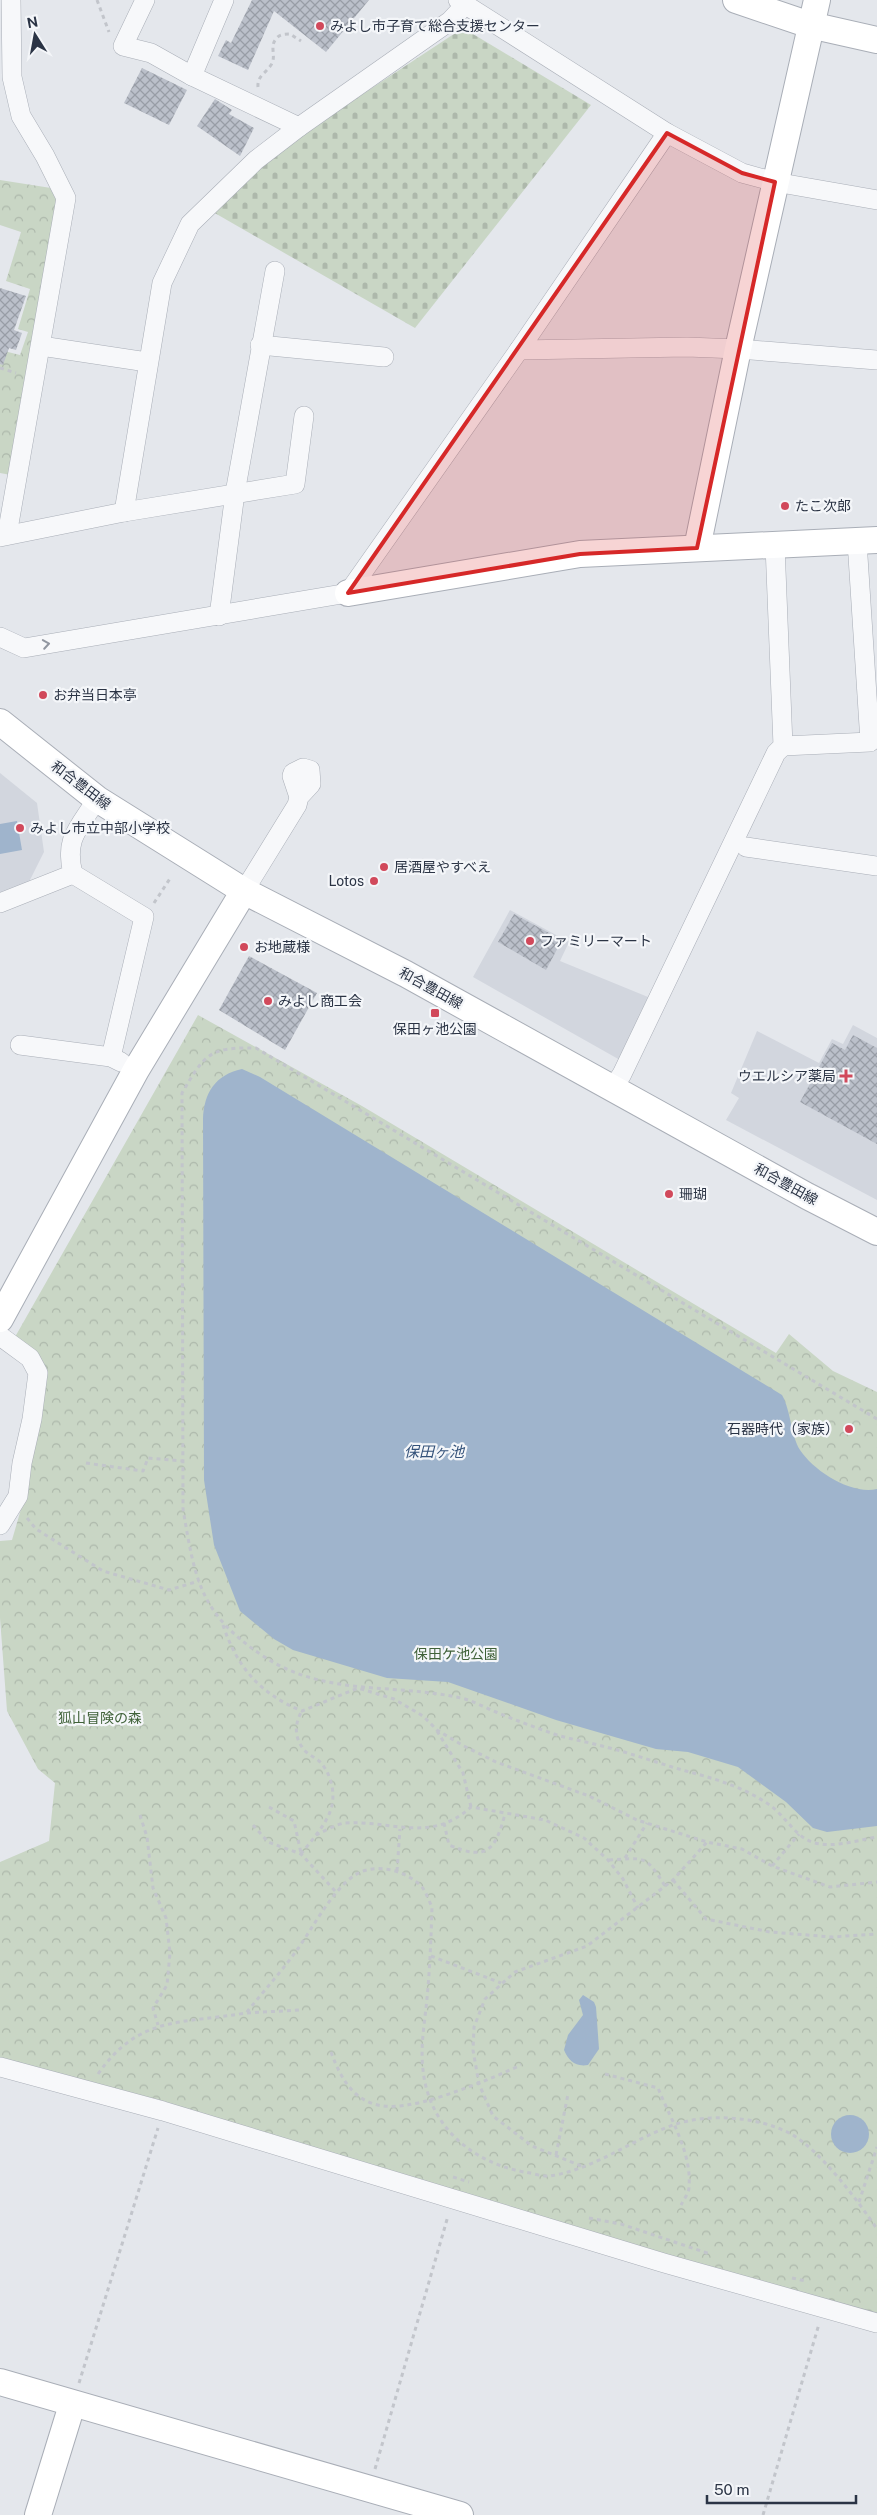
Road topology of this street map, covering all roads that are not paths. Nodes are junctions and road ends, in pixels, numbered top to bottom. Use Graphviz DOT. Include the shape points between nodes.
graph roads {
  1 [pos="11,0"];
  2 [pos="145,0"];
  3 [pos="224,0"];
  4 [pos="736,0"];
  5 [pos="816,0"];
  6 [pos="461,3"];
  7 [pos="810,25"];
  8 [pos="877,40"];
  9 [pos="192,76"];
  10 [pos="299,127"];
  11 [pos="667,133"];
  12 [pos="775,182"];
  13 [pos="877,200"];
  14 [pos="275,271"];
  15 [pos="260,345"];
  16 [pos="41,346"];
  17 [pos="738,349"];
  18 [pos="519,350"];
  19 [pos="384,358"];
  20 [pos="877,360"];
  21 [pos="147,362"];
  22 [pos="304,416"];
  23 [pos="235,493"];
  24 [pos="124,512"];
  25 [pos="3,536"];
  26 [pos="867,540"];
  27 [pos="775,545"];
  28 [pos="698,548"];
  29 [pos="348,593"];
  30 [pos="219,616"];
  31 [pos="0,637"];
  32 [pos="0,722"];
  33 [pos="783,746"];
  34 [pos="299,797"];
  35 [pos="97,799"];
  36 [pos="746,847"];
  37 [pos="877,866"];
  38 [pos="73,874"];
  39 [pos="244,891"];
  40 [pos="0,903"];
  41 [pos="20,1045"];
  42 [pos="111,1057"];
  43 [pos="136,1070"];
  44 [pos="612,1088"];
  45 [pos="877,1232"];
  46 [pos="0,1319"];
  47 [pos="0,1336"];
  48 [pos="0,1525"];
  49 [pos="0,2067"];
  50 [pos="877,2323"];
  51 [pos="0,2382"];
  52 [pos="72,2405"];
  53 [pos="38,2515"];
  54 [pos="460,2515"];
  1 -- 16 [label="street" via="12,77 21,116 66,198"];
  2 -- 9 [label="street" via="123,46 151,54"];
  3 -- 9 [label="street"];
  4 -- 7 [label="street"];
  5 -- 7 [label="street"];
  6 -- 10 [label="street" via="450,21"];
  6 -- 11 [label="street"];
  7 -- 8 [label="street"];
  7 -- 12 [label="street"];
  9 -- 10 [label="street"];
  10 -- 21 [label="street" via="256,160 190,224 162,283"];
  11 -- 12 [label="street" via="742,173"];
  11 -- 18 [label="street"];
  12 -- 13 [label="street"];
  12 -- 17 [label="street"];
  14 -- 15 [label="street"];
  15 -- 19 [label="street"];
  15 -- 23 [label="street"];
  16 -- 21 [label="street"];
  16 -- 25 [label="street"];
  17 -- 18 [label="street"];
  17 -- 20 [label="street"];
  17 -- 28 [label="street"];
  18 -- 29 [label="street"];
  21 -- 24 [label="street"];
  22 -- 23 [label="street" via="295,484"];
  23 -- 24 [label="street"];
  23 -- 30 [label="street"];
  24 -- 25 [label="street"];
  26 -- 27 [label="street"];
  26 -- 33 [label="street" via="870,742"];
  27 -- 28 [label="street"];
  27 -- 33 [label="street"];
  28 -- 29 [label="street" via="580,554"];
  29 -- 30 [label="street"];
  31 -- 30 [label="street, one-way" via="24,648"];
  32 -- 35 [label="street, 和合豊田線"];
  33 -- 44 [label="street" via="776,753 622,1074"];
  34 -- 39 [label="street"];
  35 -- 38 [label="street" via="70,841"];
  35 -- 39 [label="street, 和合豊田線"];
  36 -- 37 [label="street"];
  38 -- 40 [label="street"];
  38 -- 42 [label="street" via="144,917"];
  39 -- 43 [label="street"];
  39 -- 44 [label="street, 和合豊田線" via="406,974"];
  41 -- 42 [label="street"];
  42 -- 43 [label="street"];
  43 -- 46 [label="street"];
  44 -- 45 [label="street, 和合豊田線"];
  47 -- 48 [label="street" via="30,1358 38,1373 18,1496"];
  49 -- 50 [label="street" via="163,2111 664,2263"];
  51 -- 52 [label="street"];
  52 -- 53 [label="street"];
  52 -- 54 [label="street"];
}
